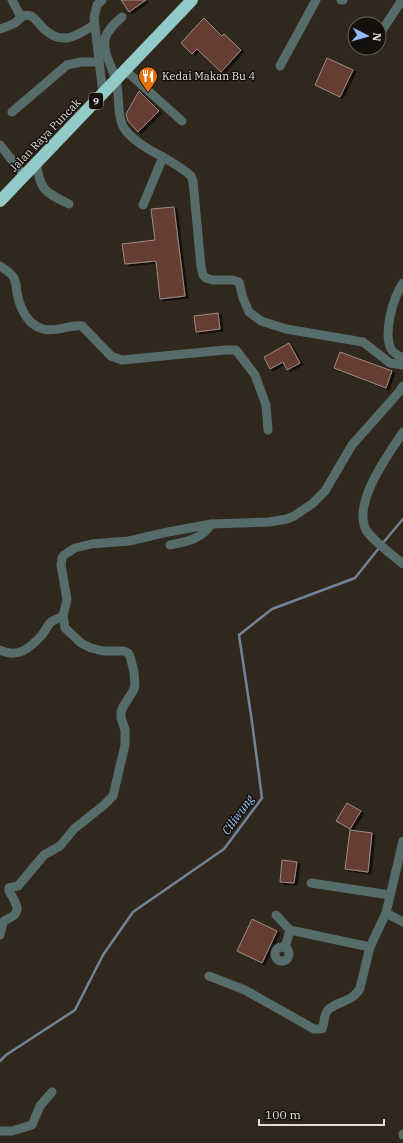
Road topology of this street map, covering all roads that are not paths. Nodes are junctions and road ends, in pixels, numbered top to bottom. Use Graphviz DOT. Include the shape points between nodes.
graph roads {
  1 [pos="12,0"];
  2 [pos="102,0"];
  3 [pos="192,0"];
  4 [pos="316,0"];
  5 [pos="402,0"];
  6 [pos="21,17"];
  7 [pos="122,17"];
  8 [pos="387,22"];
  9 [pos="94,25"];
  10 [pos="0,29"];
  11 [pos="98,62"];
  12 [pos="280,66"];
  13 [pos="125,70"];
  14 [pos="116,80"];
  15 [pos="103,94"];
  16 [pos="12,112"];
  17 [pos="182,121"];
  18 [pos="0,145"];
  19 [pos="163,157"];
  20 [pos="36,162"];
  21 [pos="24,175"];
  22 [pos="0,201"];
  23 [pos="69,204"];
  24 [pos="143,205"];
  25 [pos="0,266"];
  26 [pos="403,283"];
  27 [pos="403,359"];
  28 [pos="403,365"];
  29 [pos="403,386"];
  30 [pos="268,430"];
  31 [pos="403,432"];
  32 [pos="211,524"];
  33 [pos="170,545"];
  34 [pos="403,564"];
  35 [pos="63,616"];
  36 [pos="0,650"];
  37 [pos="403,841"];
  38 [pos="311,883"];
  39 [pos="390,895"];
  40 [pos="386,913"];
  41 [pos="276,915"];
  42 [pos="403,922"];
  43 [pos="290,930"];
  44 [pos="0,935"];
  45 [pos="370,947"];
  46 [pos="284,948"];
  47 [pos="208,976"];
  48 [pos="52,1092"];
  49 [pos="0,1131"];
  1 -- 6 [label="street"];
  2 -- 9 [label="street" via="95,12"];
  3 -- 13 [label="highway, Jalan Raya Puncak / 9"];
  4 -- 12 [label="street"];
  5 -- 8 [label="street"];
  6 -- 9 [label="street" via="31,16 46,31 63,38 76,36"];
  6 -- 10 [label="street" via="15,23"];
  7 -- 14 [label="street" via="109,31 105,42"];
  9 -- 11 [label="street"];
  11 -- 15 [label="street"];
  11 -- 16 [label="street" via="67,65"];
  13 -- 14 [label="highway, Jalan Raya Puncak / 9"];
  13 -- 17 [label="street"];
  14 -- 15 [label="highway, Jalan Raya Puncak / 9"];
  14 -- 19 [label="street" via="123,127 137,141"];
  15 -- 20 [label="highway, Jalan Raya Puncak / 9"];
  18 -- 21 [label="street"];
  19 -- 24 [label="street"];
  19 -- 28 [label="street" via="192,178 201,266 205,278 238,281 249,312 261,321 286,330 363,342 390,363"];
  20 -- 21 [label="highway, Jalan Raya Puncak / 9"];
  20 -- 23 [label="street" via="39,181 43,188"];
  21 -- 22 [label="highway, Jalan Raya Puncak / 9"];
  25 -- 30 [label="street" via="16,282 21,308 33,324 46,330 82,326 111,356 122,360 236,350 255,375 266,405"];
  26 -- 27 [label="street" via="390,313 389,336 392,350"];
  29 -- 32 [label="street" via="352,445 325,491 312,504 287,519"];
  31 -- 34 [label="street" via="375,477 365,502 364,512 364,525 370,535"];
  32 -- 33 [label="street" via="196,538"];
  32 -- 35 [label="street" via="129,541 91,544 71,550 64,555 61,563 67,600"];
  35 -- 36 [label="street" via="52,621 37,640 19,653 11,654"];
  35 -- 44 [label="street" via="66,630 85,646 103,651 124,651 130,656 135,682 121,712 125,733 123,753 112,798 74,829 60,846 44,855 18,886 9,889 17,910 3,922"];
  37 -- 39 [label="street"];
  38 -- 39 [label="street"];
  39 -- 40 [label="street"];
  40 -- 42 [label="street"];
  40 -- 45 [label="street"];
  41 -- 43 [label="street"];
  43 -- 45 [label="street"];
  43 -- 46 [label="street"];
  45 -- 47 [label="street" via="358,992 330,1008 320,1030 245,990"];
  48 -- 49 [label="street" via="40,1106 32,1125 12,1131"];
}
